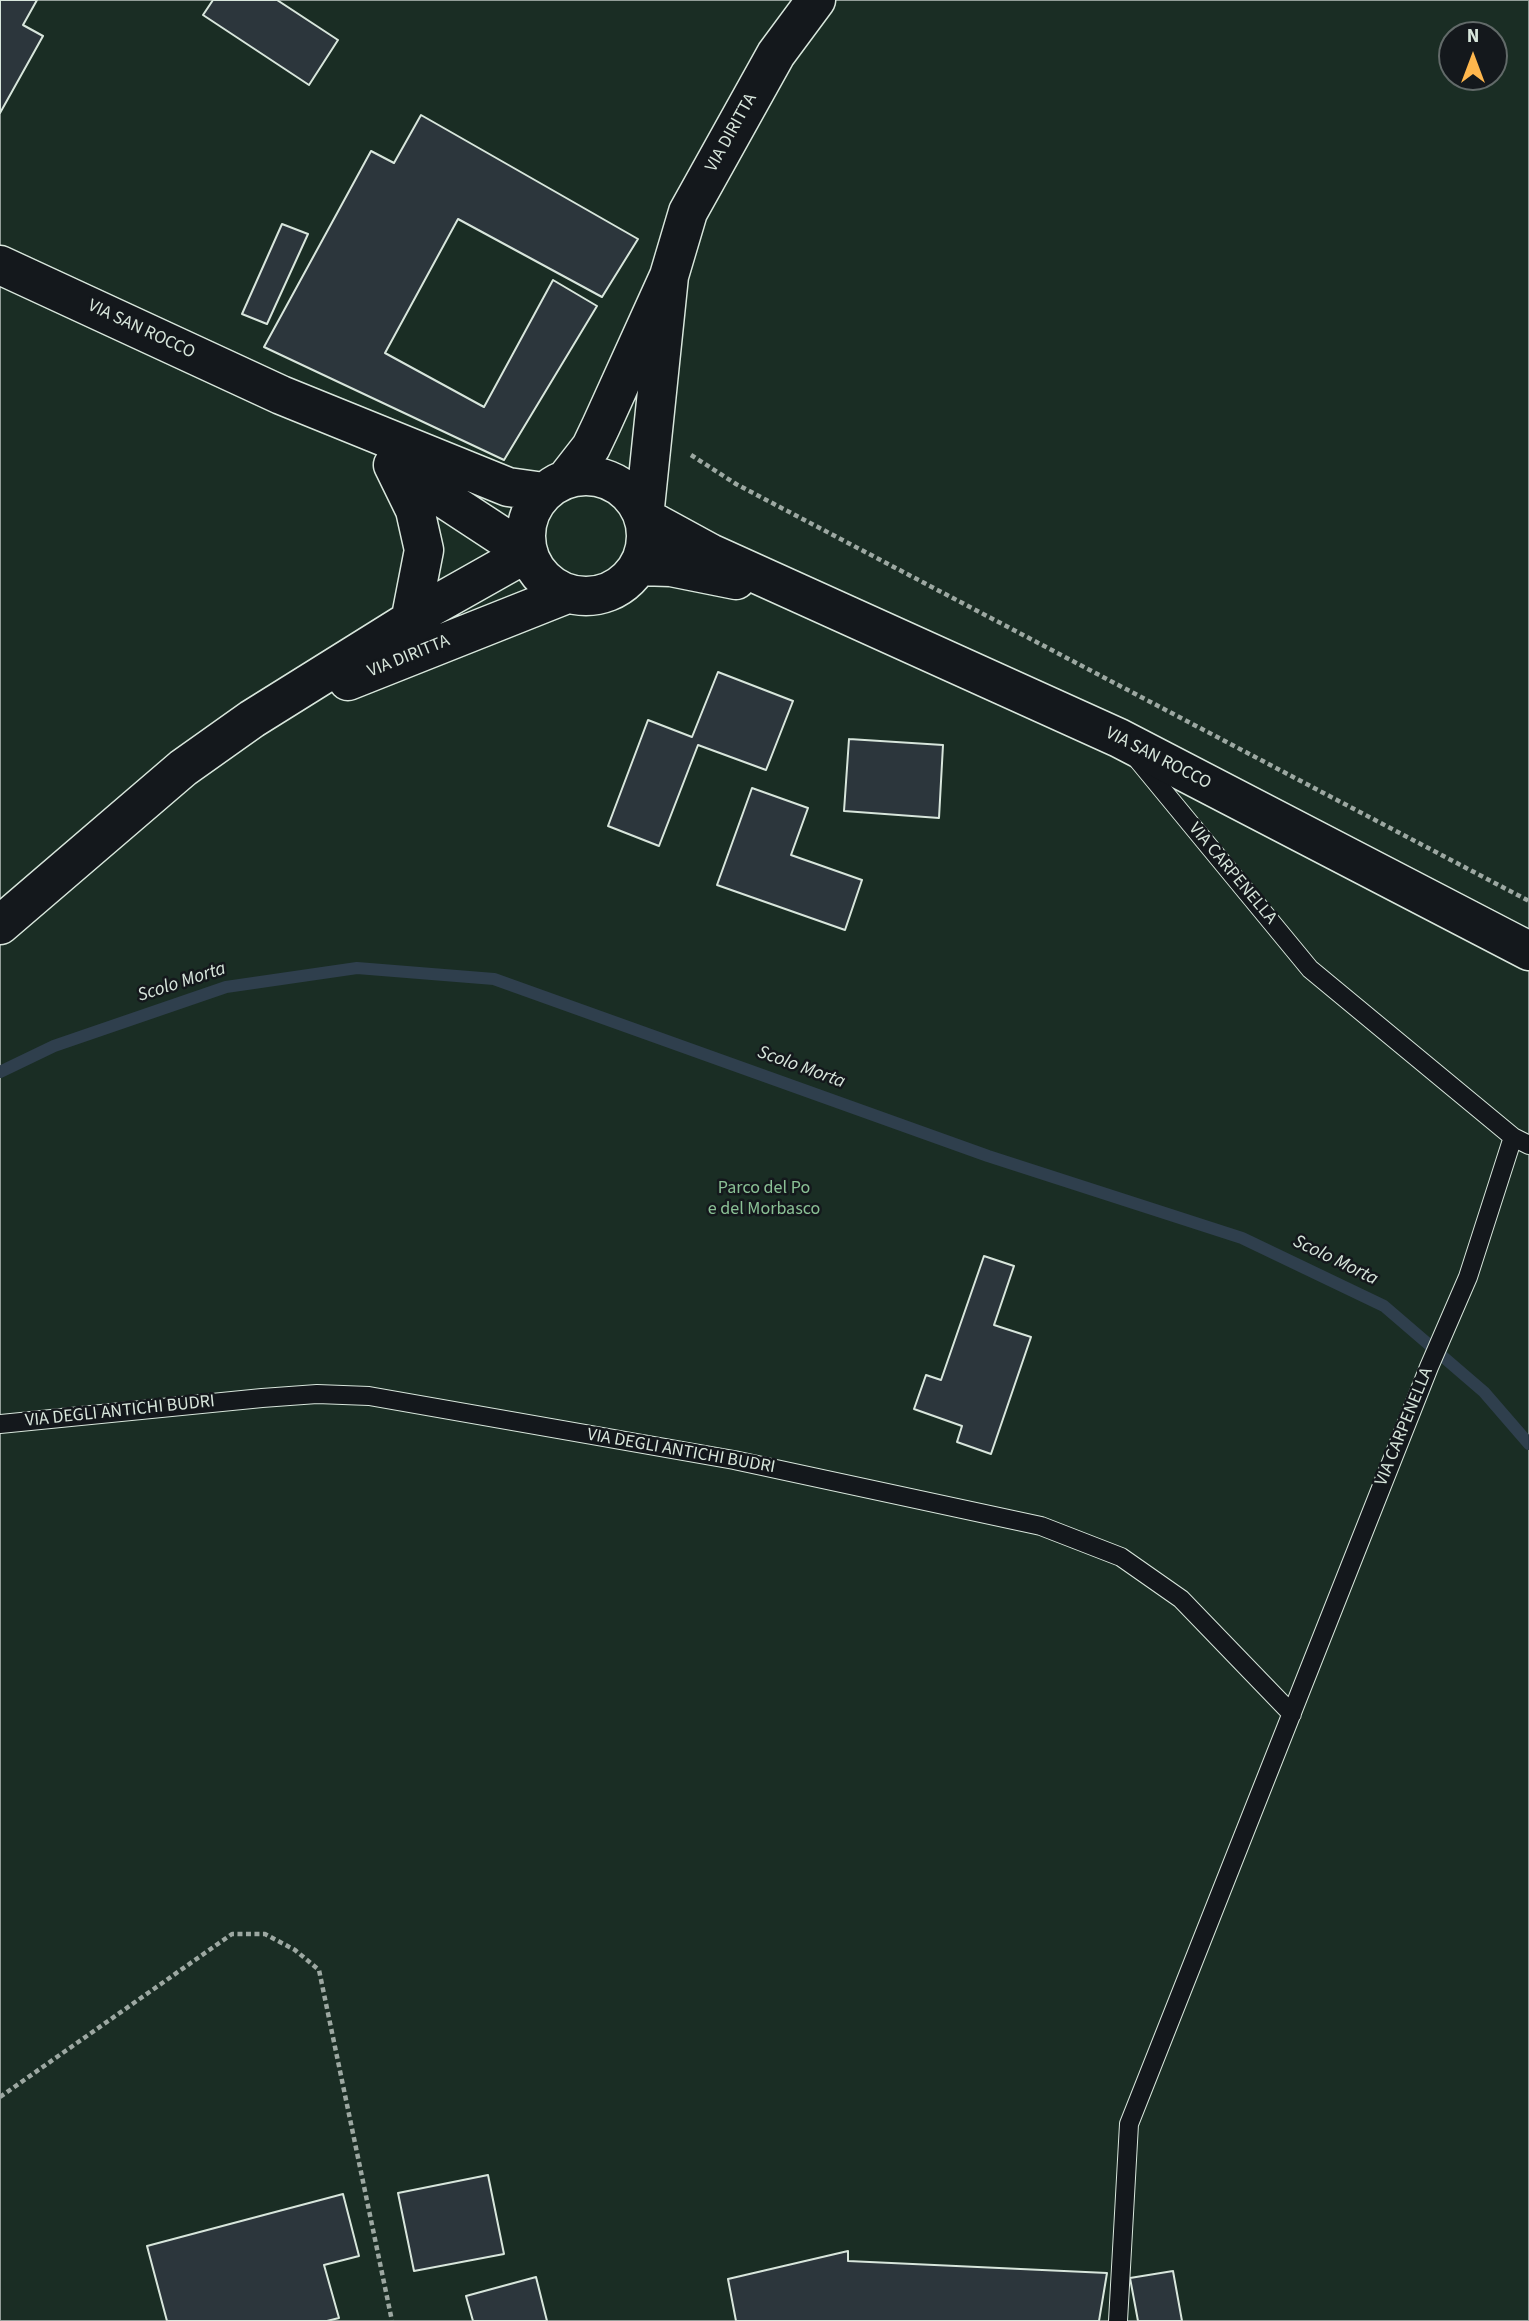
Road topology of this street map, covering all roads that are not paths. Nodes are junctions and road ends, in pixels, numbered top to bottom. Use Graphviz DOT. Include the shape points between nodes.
graph roads {
  1 [pos="816,0"];
  2 [pos="0,265"];
  3 [pos="669,276"];
  4 [pos="281,395"];
  5 [pos="393,465"];
  6 [pos="555,486"];
  7 [pos="644,517"];
  8 [pos="527,553"];
  9 [pos="639,566"];
  10 [pos="780,583"];
  11 [pos="567,594"];
  12 [pos="410,622"];
  13 [pos="252,719"];
  14 [pos="1119,738"];
  15 [pos="0,925"];
  16 [pos="1529,951"];
  17 [pos="1521,1141"];
  18 [pos="0,1424"];
  19 [pos="1292,1714"];
  20 [pos="1118,2321"];
  1 -- 3 [label="main road, VIA DIRITTA" via="776,54 688,212"];
  2 -- 4 [label="main road, VIA SAN ROCCO"];
  3 -- 6 [label="main road, VIA DIRITTA" via="591,447"];
  3 -- 7 [label="main road, VIA DIRITTA"];
  4 -- 5 [label="main road, VIA SAN ROCCO"];
  4 -- 6 [label="main road, VIA SAN ROCCO" via="508,487"];
  5 -- 8 [label="main road, VIA SAN ROCCO"];
  5 -- 12 [label="main road" via="415,510 424,550"];
  6 -- 7 [label="main road" via="586,475 621,487"];
  6 -- 8 [label="main road" via="533,505 527,521"];
  7 -- 9 [label="main road" via="645,551"];
  7 -- 10 [label="main road, VIA SAN ROCCO"];
  8 -- 11 [label="main road" via="536,571"];
  8 -- 12 [label="main road, VIA DIRITTA"];
  9 -- 10 [label="main road, VIA SAN ROCCO"];
  9 -- 11 [label="main road" via="626,582 608,593"];
  10 -- 14 [label="main road, VIA SAN ROCCO"];
  11 -- 13 [label="main road, VIA DIRITTA"];
  12 -- 13 [label="main road, VIA DIRITTA"];
  13 -- 15 [label="main road, VIA DIRITTA" via="183,768"];
  14 -- 16 [label="main road, VIA SAN ROCCO"];
  14 -- 17 [label="lane, VIA CARPENELLA" via="1310,969"];
  17 -- 19 [label="lane, VIA CARPENELLA"];
  18 -- 19 [label="lane, VIA DEGLI ANTICHI BUDRI" via="303,1395 369,1396 734,1460 1041,1526 1121,1557 1181,1599"];
  19 -- 20 [label="lane, VIA CARPENELLA" via="1129,2124"];
}
